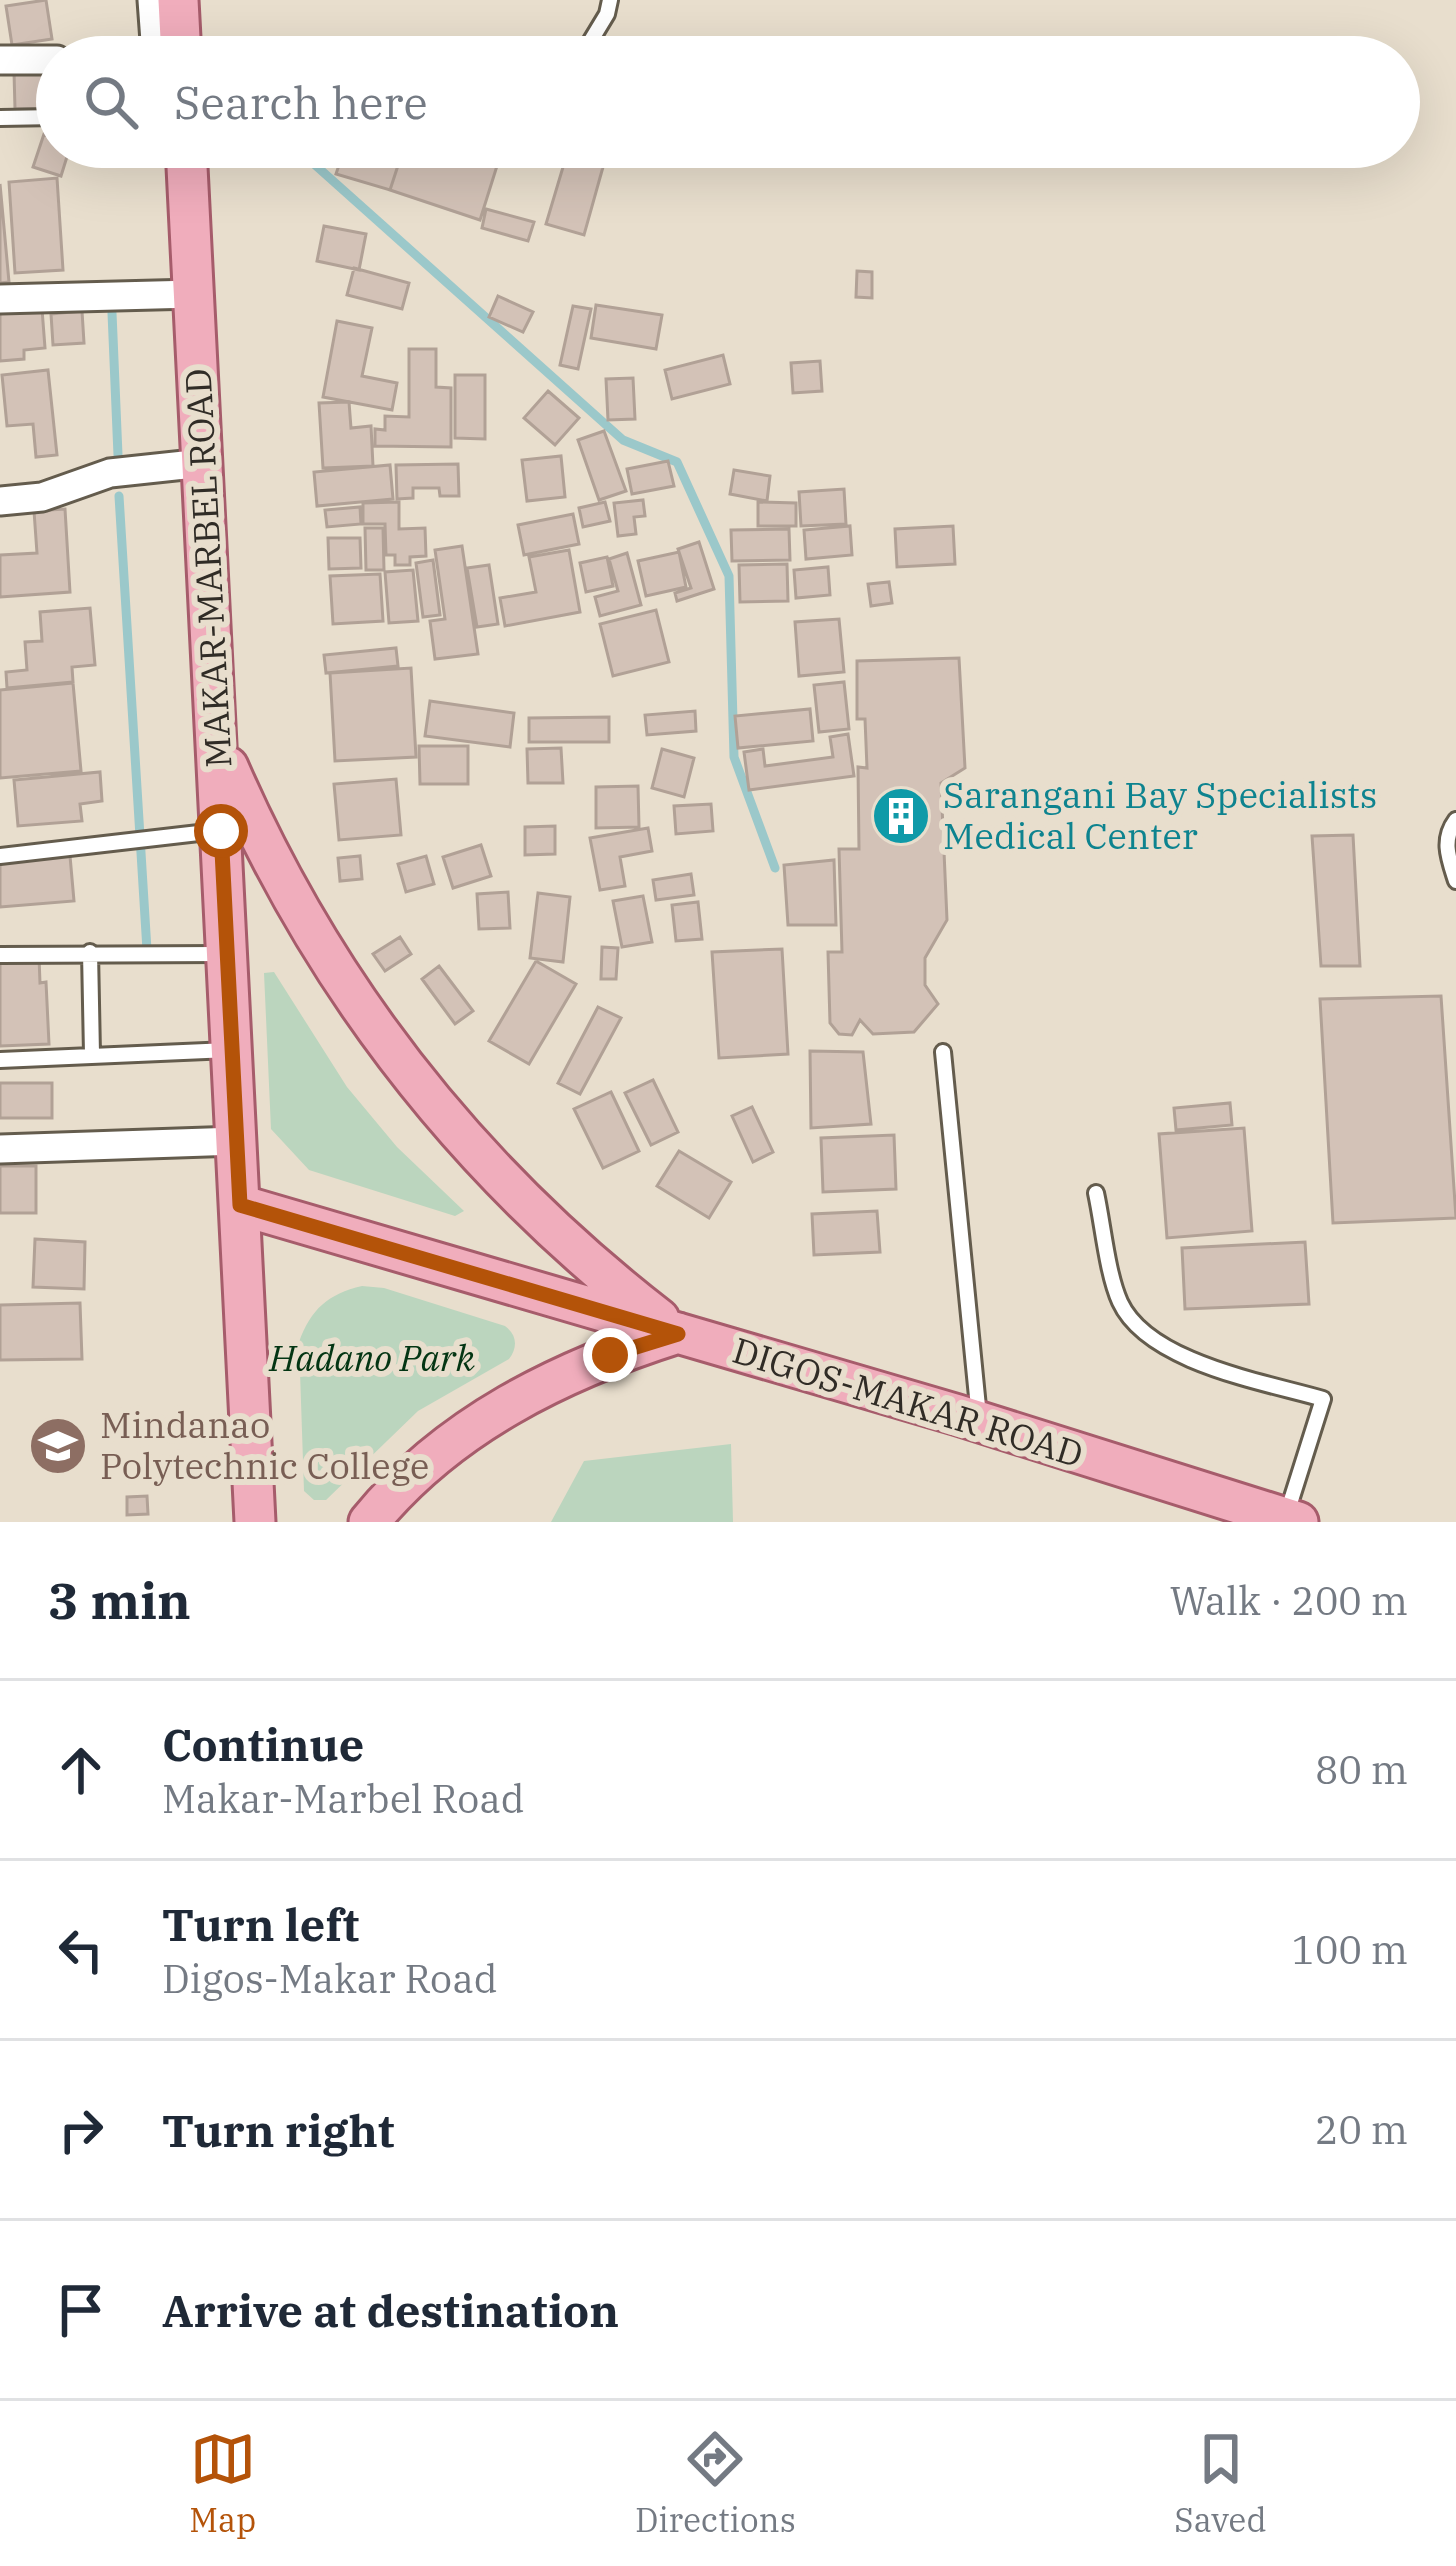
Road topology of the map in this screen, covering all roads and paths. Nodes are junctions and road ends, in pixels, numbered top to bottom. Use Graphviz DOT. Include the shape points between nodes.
graph roads {
  1 [pos="152,0"];
  2 [pos="178,0"];
  3 [pos="610,0"];
  4 [pos="166,36"];
  5 [pos="175,36"];
  6 [pos="593,36"];
  7 [pos="0,60"];
  8 [pos="36,60"];
  9 [pos="36,117"];
  10 [pos="0,118"];
  11 [pos="187,168"];
  12 [pos="194,294"];
  13 [pos="0,299"];
  14 [pos="203,464"];
  15 [pos="0,501"];
  16 [pos="217,740"];
  17 [pos="1456,820"];
  18 [pos="221,831"];
  19 [pos="0,856"];
  20 [pos="1456,881"];
  21 [pos="90,952"];
  22 [pos="227,954"];
  23 [pos="0,955"];
  24 [pos="232,1050"];
  25 [pos="943,1052"];
  26 [pos="92,1054"];
  27 [pos="0,1060"];
  28 [pos="237,1141"];
  29 [pos="0,1150"];
  30 [pos="1096,1193"];
  31 [pos="240,1205"];
  32 [pos="678,1334"];
  33 [pos="980,1422"];
  34 [pos="1236,1513"];
  35 [pos="1292,1520"];
  36 [pos="255,1522"];
  37 [pos="369,1522"];
  1 -- 4 [label="street"];
  2 -- 5 [label="main road"];
  3 -- 6 [label="lane"];
  7 -- 8 [label="street"];
  9 -- 10 [label="lane"];
  11 -- 12 [label="main road, MAKAR-MARBEL ROAD"];
  12 -- 13 [label="street"];
  12 -- 14 [label="main road, MAKAR-MARBEL ROAD"];
  14 -- 15 [label="street" via="110,473 42,497"];
  14 -- 16 [label="main road, MAKAR-MARBEL ROAD"];
  16 -- 18 [label="main road, MAKAR-MARBEL ROAD"];
  16 -- 32 [label="main road" via="298,912 404,1070 532,1211"];
  17 -- 20 [label="lane" via="1446,850"];
  18 -- 19 [label="lane"];
  18 -- 22 [label="main road, MAKAR-MARBEL ROAD"];
  21 -- 22 [label="lane"];
  21 -- 23 [label="lane"];
  21 -- 26 [label="lane"];
  22 -- 24 [label="main road, MAKAR-MARBEL ROAD"];
  24 -- 26 [label="lane"];
  24 -- 28 [label="main road, MAKAR-MARBEL ROAD"];
  25 -- 33 [label="lane"];
  26 -- 27 [label="lane"];
  28 -- 29 [label="street"];
  28 -- 31 [label="main road, MAKAR-MARBEL ROAD"];
  30 -- 35 [label="lane" via="1120,1301 1134,1321 1201,1363 1323,1399"];
  31 -- 32 [label="main road, DIGOS-MAKAR ROAD"];
  31 -- 36 [label="main road, MAKAR-MARBEL ROAD"];
  32 -- 33 [label="main road, DIGOS-MAKAR ROAD"];
  32 -- 37 [label="main road" via="589,1364 484,1419"];
  33 -- 34 [label="main road, DIGOS-MAKAR ROAD"];
  34 -- 35 [label="main road, DIGOS-MAKAR ROAD"];
}
